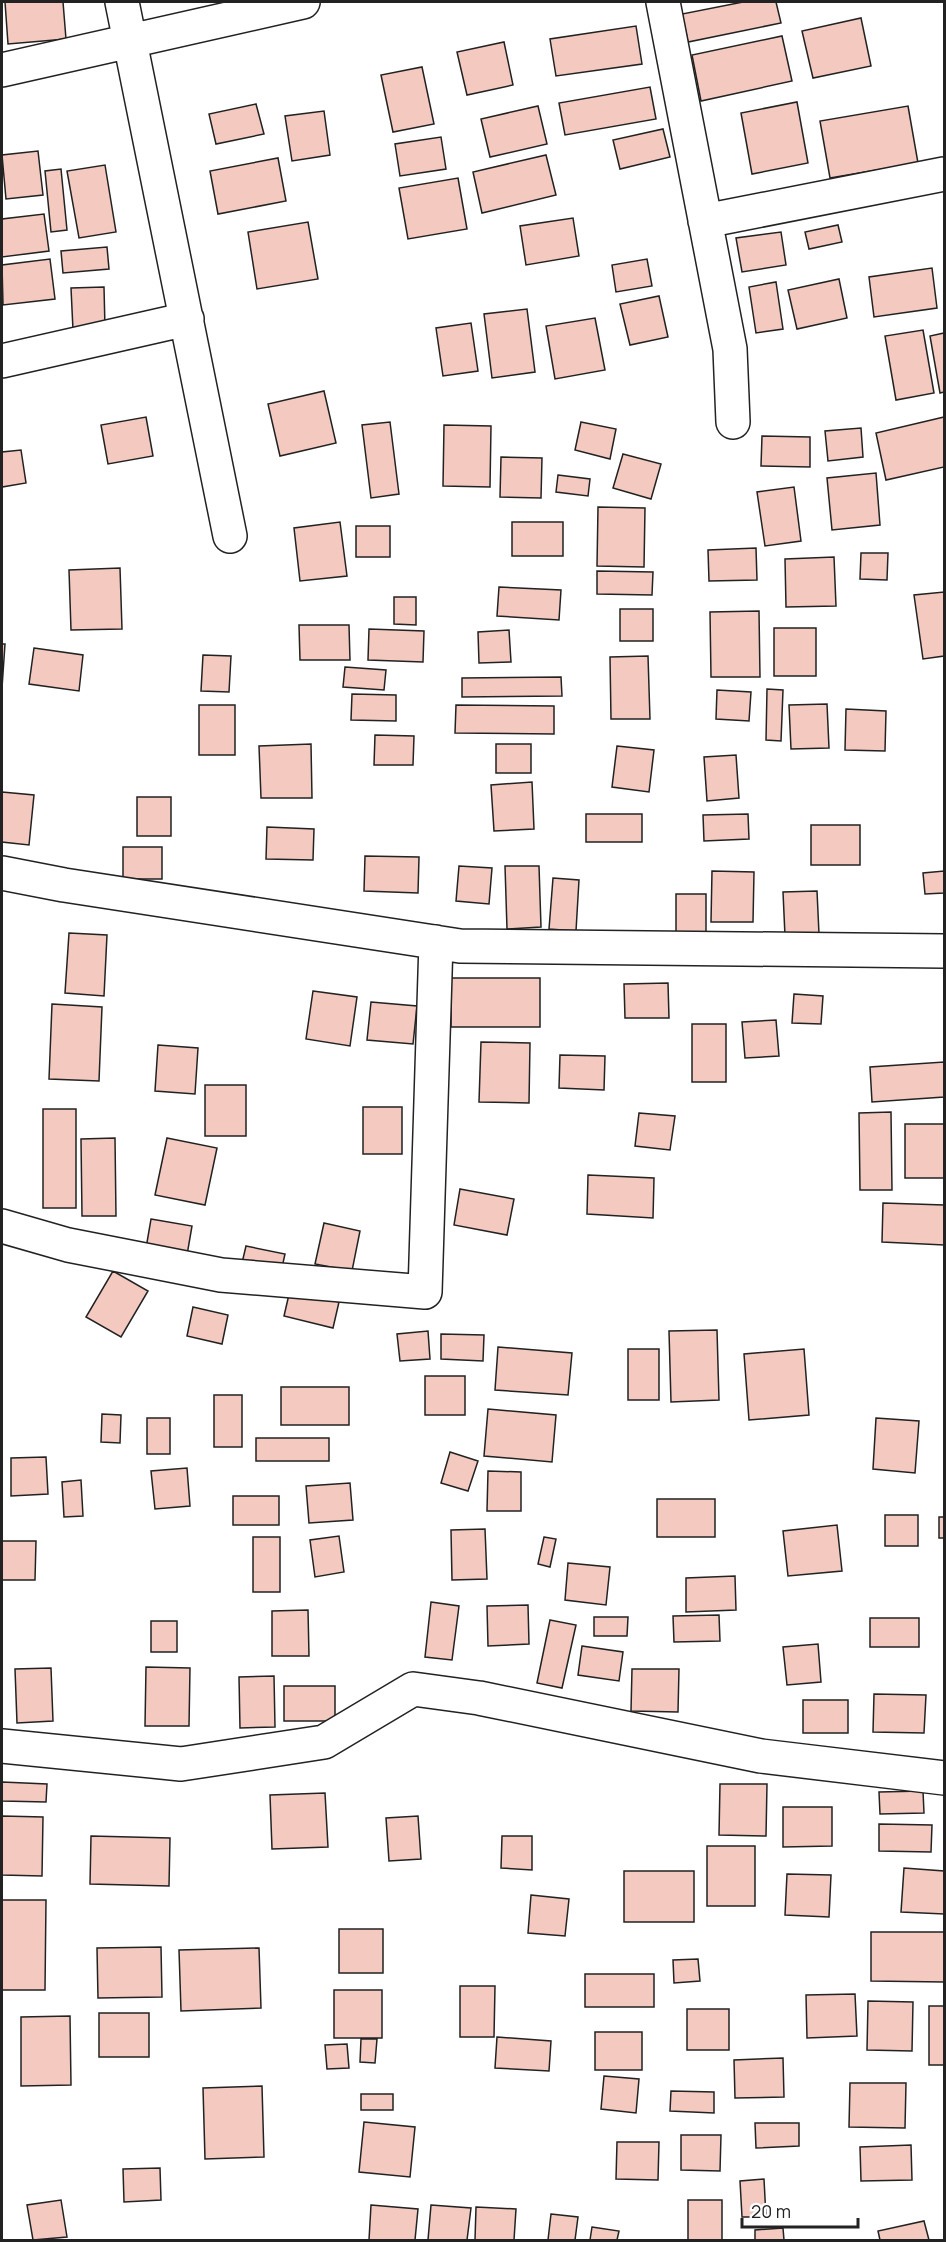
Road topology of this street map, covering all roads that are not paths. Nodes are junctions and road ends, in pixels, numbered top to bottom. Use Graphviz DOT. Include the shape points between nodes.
graph roads {
  1 [pos="122,2"];
  2 [pos="303,2"];
  3 [pos="663,2"];
  4 [pos="131,40"];
  5 [pos="2,70"];
  6 [pos="945,174"];
  7 [pos="705,221"];
  8 [pos="187,319"];
  9 [pos="2,361"];
  10 [pos="733,422"];
  11 [pos="230,536"];
  12 [pos="2,873"];
  13 [pos="436,942"];
  14 [pos="945,951"];
  15 [pos="2,1226"];
  16 [pos="2,1746"];
  17 [pos="945,1778"];
  1 -- 4 [label="street"];
  2 -- 4 [label="street"];
  3 -- 7 [label="street"];
  4 -- 5 [label="street"];
  4 -- 8 [label="street"];
  6 -- 7 [label="street"];
  7 -- 10 [label="street" via="730,349"];
  8 -- 9 [label="street"];
  8 -- 11 [label="street"];
  12 -- 13 [label="street"];
  13 -- 14 [label="street" via="460,946"];
  13 -- 15 [label="street" via="425,1292 221,1275 68,1245"];
  16 -- 17 [label="street" via="181,1764 324,1742 413,1689 479,1698 761,1756"];
}
